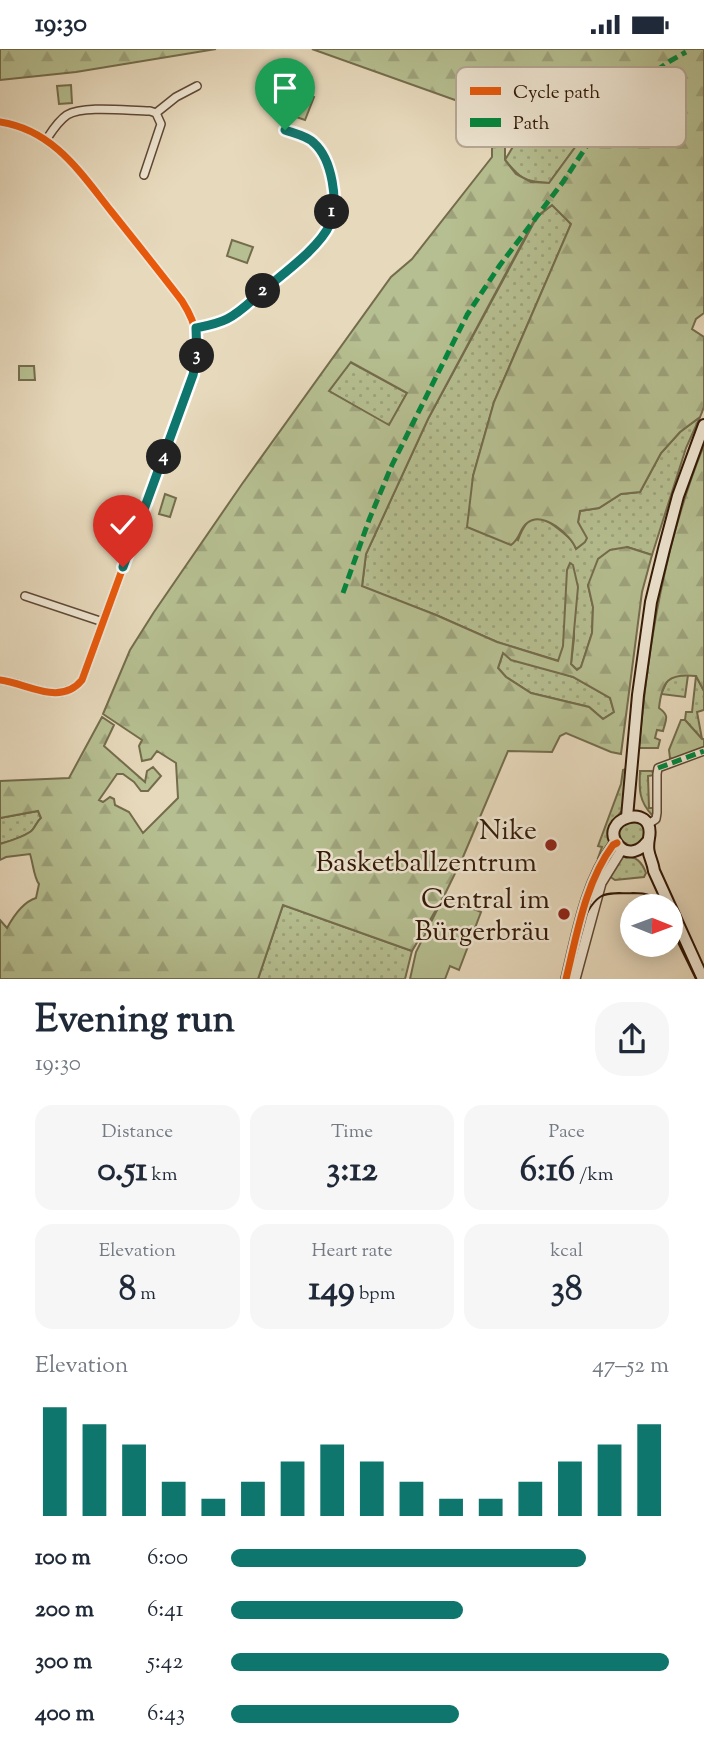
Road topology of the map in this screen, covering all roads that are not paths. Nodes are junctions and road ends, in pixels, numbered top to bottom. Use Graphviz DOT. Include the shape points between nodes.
graph roads {
  1 [pos="197,86"];
  2 [pos="156,113"];
  3 [pos="0,122"];
  4 [pos="285,130"];
  5 [pos="46,141"];
  6 [pos="144,175"];
  7 [pos="196,328"];
  8 [pos="704,425"];
  9 [pos="25,596"];
  10 [pos="103,622"];
  11 [pos="0,680"];
  12 [pos="704,751"];
  13 [pos="631,817"];
  14 [pos="650,823"];
  15 [pos="647,842"];
  16 [pos="619,846"];
  17 [pos="636,851"];
  18 [pos="654,871"];
  19 [pos="573,967"];
  20 [pos="566,979"];
  21 [pos="575,979"];
  22 [pos="703,979"];
  1 -- 2 [label="street"];
  2 -- 5 [label="street" via="82,110 65,116"];
  2 -- 6 [label="street" via="161,124"];
  3 -- 5 [label="street" via="20,126"];
  4 -- 7 [label="street" via="314,142 325,160 333,187 329,225 316,244 244,307 218,323"];
  5 -- 7 [label="street" via="70,160 158,269"];
  7 -- 10 [label="street" via="193,375"];
  8 -- 13 [label="main road" via="678,496 651,603 638,695"];
  9 -- 10 [label="street"];
  10 -- 11 [label="street" via="82,680 71,689 52,694"];
  12 -- 14 [label="street" via="659,768 657,813"];
  13 -- 14 [label="main road"];
  13 -- 16 [label="main road" via="615,827"];
  14 -- 15 [label="main road"];
  15 -- 17 [label="main road"];
  15 -- 18 [label="main road"];
  16 -- 17 [label="main road"];
  16 -- 19 [label="street" via="613,845 597,870"];
  17 -- 18 [label="main road"];
  18 -- 22 [label="main road"];
  19 -- 20 [label="street"];
  19 -- 21 [label="street"];
}
